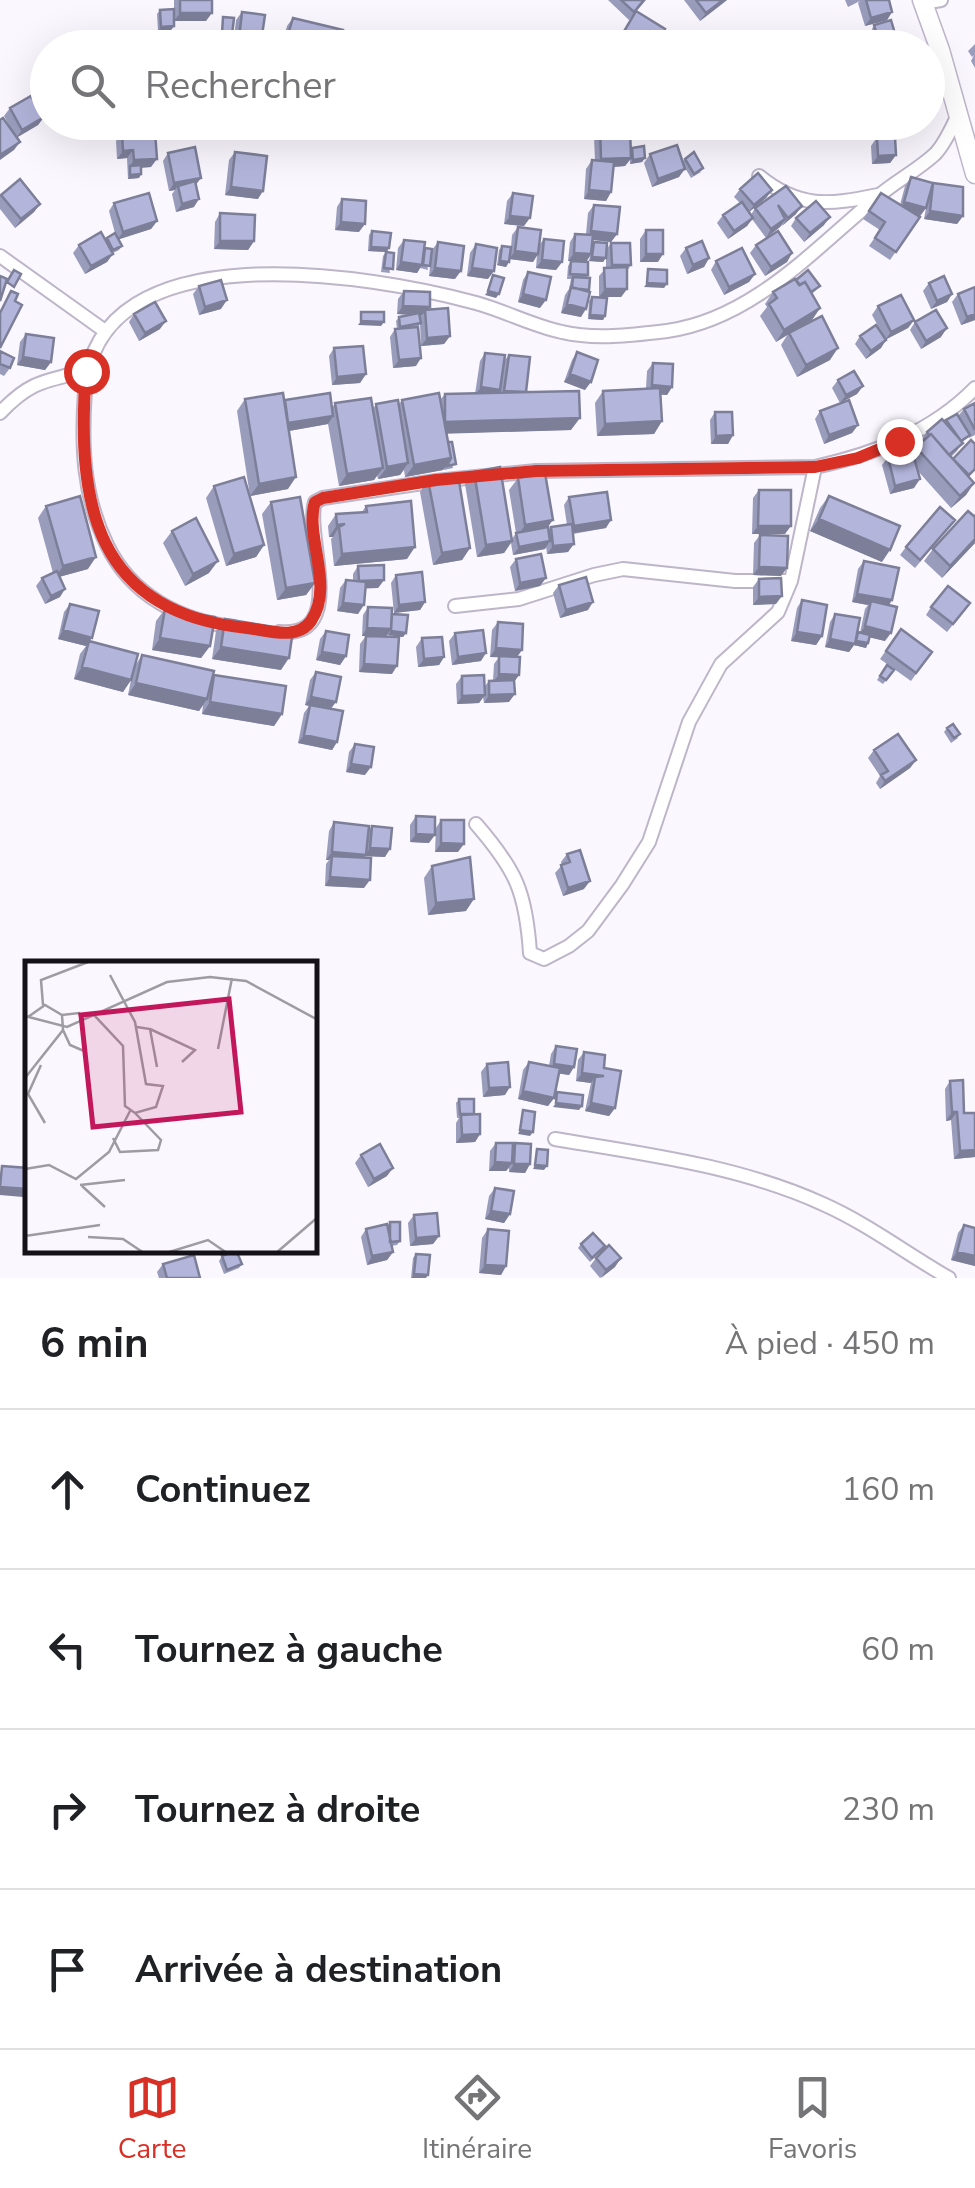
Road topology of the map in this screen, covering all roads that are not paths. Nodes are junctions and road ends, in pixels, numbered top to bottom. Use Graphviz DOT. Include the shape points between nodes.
graph roads {
  1 [pos="928,1"];
  2 [pos="936,30"];
  3 [pos="945,66"];
  4 [pos="958,115"];
  5 [pos="945,139"];
  6 [pos="944,140"];
  7 [pos="975,174"];
  8 [pos="759,176"];
  9 [pos="880,195"];
  10 [pos="0,256"];
  11 [pos="105,331"];
  12 [pos="86,371"];
  13 [pos="975,388"];
  14 [pos="0,413"];
  15 [pos="815,467"];
  16 [pos="792,581"];
  17 [pos="456,606"];
  18 [pos="476,824"];
  19 [pos="555,1139"];
  20 [pos="949,1278"];
  1 -- 2 [label="street"];
  3 -- 4 [label="street"];
  4 -- 5 [label="street"];
  4 -- 7 [label="street"];
  6 -- 9 [label="street"];
  8 -- 9 [label="street" via="801,201"];
  9 -- 11 [label="street" via="794,270 718,316 672,330 563,333 476,303 375,282 280,274 186,284 150,296"];
  10 -- 11 [label="street"];
  11 -- 12 [label="street"];
  12 -- 14 [label="street" via="21,391"];
  12 -- 15 [label="street" via="83,462 94,519 114,561 141,592 218,626 292,633 305,628 318,609 312,509 323,498 536,471"];
  13 -- 15 [label="street" via="899,441"];
  15 -- 16 [label="street"];
  16 -- 17 [label="street" via="623,570 519,599"];
  16 -- 18 [label="street" via="778,612 721,664 688,722 649,842 612,900 570,946 544,959 530,953 528,914 507,859"];
  19 -- 20 [label="street" via="776,1186 851,1218"];
}
